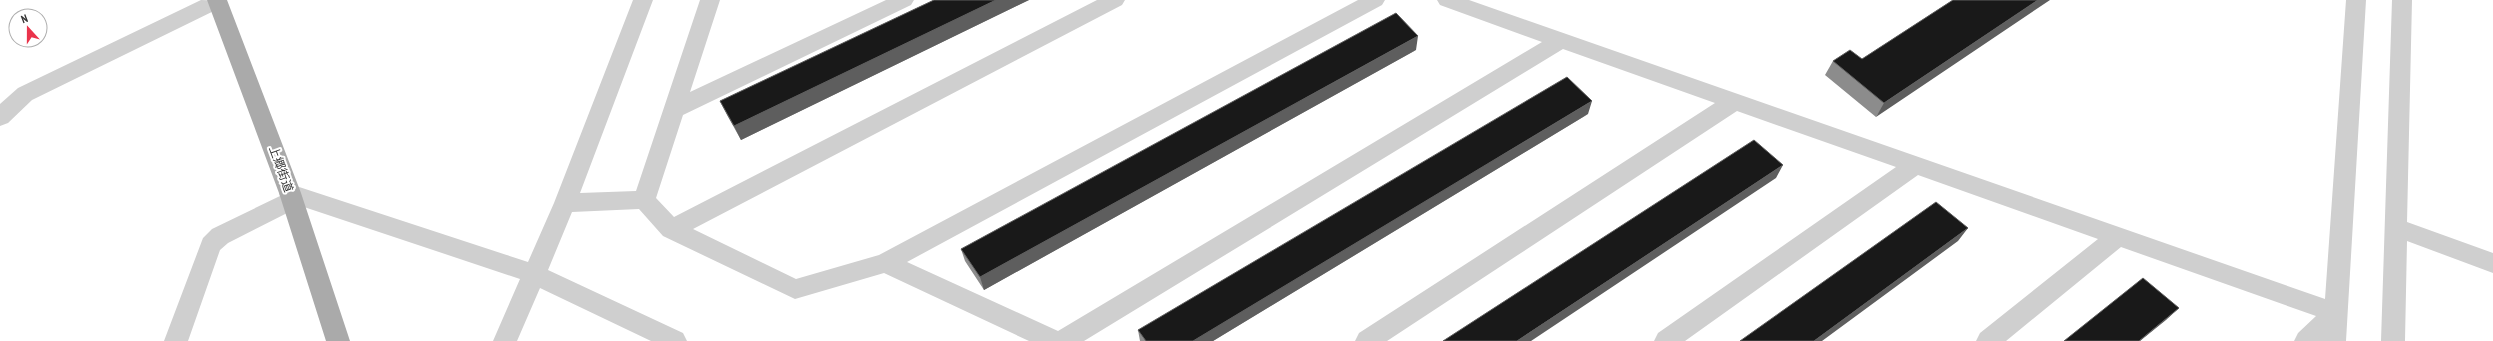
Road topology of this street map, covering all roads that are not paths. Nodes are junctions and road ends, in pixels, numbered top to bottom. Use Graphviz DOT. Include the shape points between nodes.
graph roads {
  1 [pos="217,0"];
  2 [pos="643,0"];
  3 [pos="710,0"];
  4 [pos="904,0"];
  5 [pos="1115,0"];
  6 [pos="1375,0"];
  7 [pos="1447,0"];
  8 [pos="2356,0"];
  9 [pos="2402,0"];
  10 [pos="1560,40"];
  11 [pos="1735,101"];
  12 [pos="674,110"];
  13 [pos="0,117"];
  14 [pos="1916,165"];
  15 [pos="291,197"];
  16 [pos="644,200"];
  17 [pos="565,203"];
  18 [pos="2396,227"];
  19 [pos="671,230"];
  20 [pos="2118,236"];
  21 [pos="885,263"];
  22 [pos="2493,263"];
  23 [pos="534,274"];
  24 [pos="2336,313"];
  25 [pos="176,341"];
  26 [pos="338,341"];
  27 [pos="505,341"];
  28 [pos="675,341"];
  29 [pos="1054,341"];
  30 [pos="1063,341"];
  31 [pos="1367,341"];
  32 [pos="1666,341"];
  33 [pos="1988,341"];
  34 [pos="2306,341"];
  35 [pos="2334,341"];
  36 [pos="2393,341"];
  1 -- 13 [label="street" via="25,94"];
  1 -- 15 [label="main road, 上郷街道"];
  2 -- 17 [label="street"];
  3 -- 12 [label="street"];
  4 -- 12 [label="street"];
  5 -- 19 [label="street"];
  6 -- 21 [label="street"];
  7 -- 10 [label="street"];
  8 -- 24 [label="street"];
  9 -- 18 [label="street"];
  10 -- 11 [label="street"];
  10 -- 30 [label="street"];
  11 -- 14 [label="street"];
  11 -- 31 [label="street"];
  12 -- 16 [label="street"];
  14 -- 20 [label="street"];
  14 -- 32 [label="street"];
  15 -- 23 [label="street"];
  15 -- 25 [label="street" via="220,236 211,245"];
  15 -- 26 [label="main road, 上郷街道"];
  16 -- 17 [label="street"];
  16 -- 19 [label="street"];
  17 -- 23 [label="street"];
  18 -- 22 [label="street"];
  18 -- 36 [label="street"];
  19 -- 21 [label="street" via="795,289"];
  20 -- 24 [label="street"];
  20 -- 33 [label="street"];
  21 -- 29 [label="street"];
  23 -- 27 [label="street"];
  23 -- 28 [label="street"];
  24 -- 34 [label="street"];
  24 -- 35 [label="street"];
}
